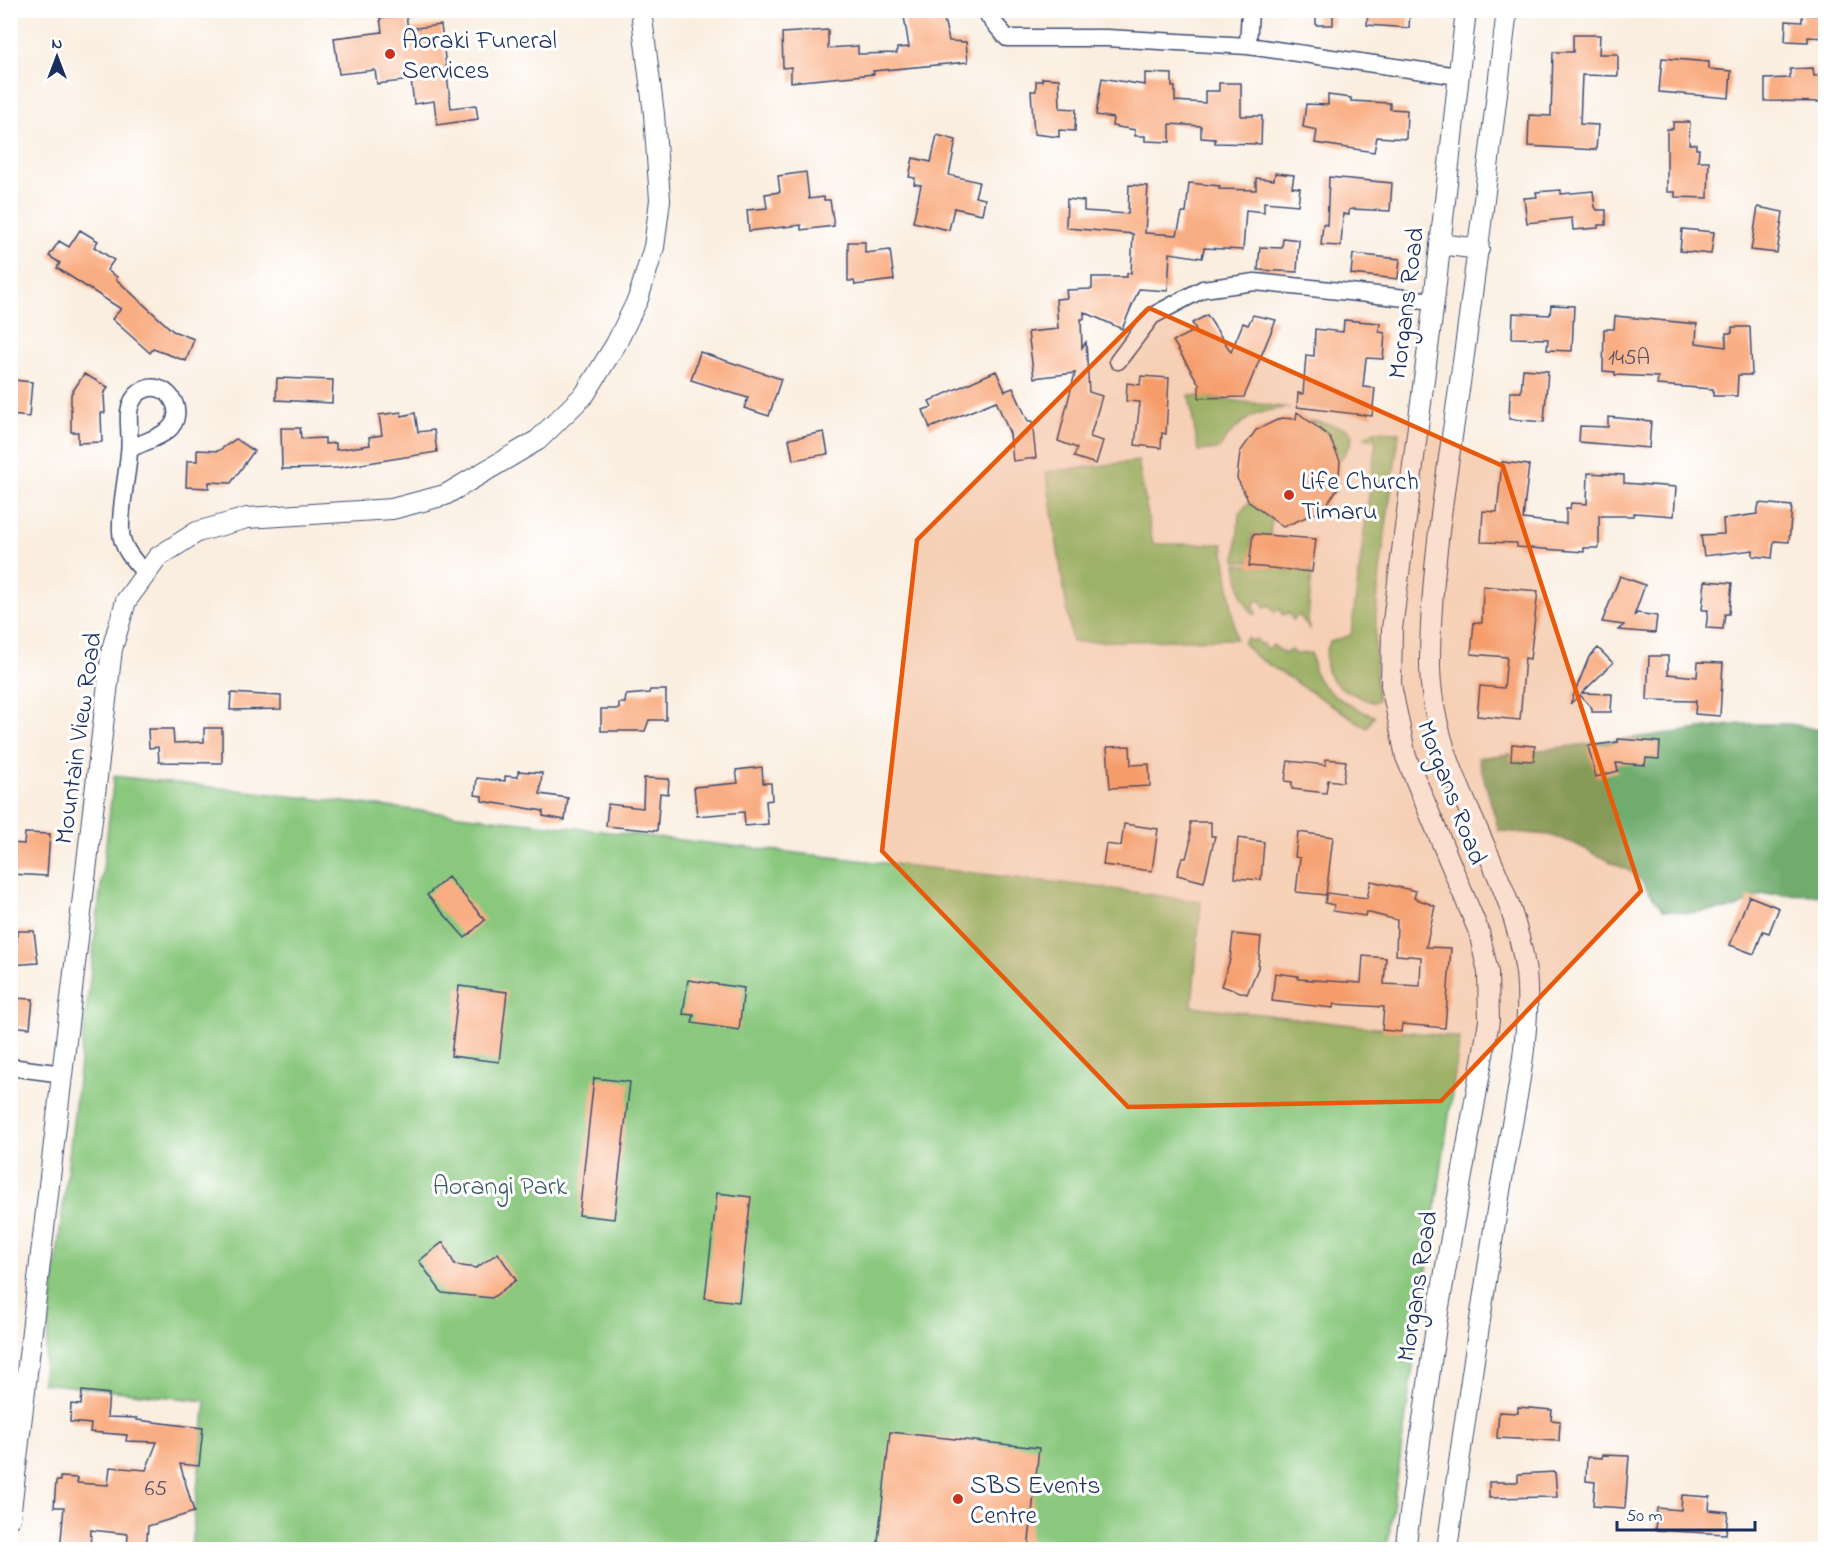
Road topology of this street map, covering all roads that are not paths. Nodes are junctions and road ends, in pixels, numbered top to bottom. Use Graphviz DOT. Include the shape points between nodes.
graph roads {
  1 [pos="641,10"];
  2 [pos="988,10"];
  3 [pos="1250,10"];
  4 [pos="1466,10"];
  5 [pos="1507,10"];
  6 [pos="1248,46"];
  7 [pos="1458,76"];
  8 [pos="1440,244"];
  9 [pos="1479,249"];
  10 [pos="1434,301"];
  11 [pos="1118,361"];
  12 [pos="130,449"];
  13 [pos="146,574"];
  14 [pos="10,1067"];
  15 [pos="63,1074"];
  16 [pos="10,1518"];
  17 [pos="1405,1550"];
  18 [pos="1446,1550"];
  1 -- 13 [label="street, Mountain View Road" via="660,200 654,247 638,299 585,394 538,440 445,495 392,509 247,518 197,532 158,557"];
  2 -- 6 [label="street" via="1007,38 1107,38"];
  3 -- 6 [label="street"];
  4 -- 7 [label="street, Morgans Road"];
  5 -- 9 [label="street, Morgans Road"];
  6 -- 7 [label="street"];
  7 -- 8 [label="street, Morgans Road"];
  8 -- 9 [label="street"];
  8 -- 10 [label="street, Morgans Road"];
  9 -- 18 [label="street, Morgans Road" via="1437,567 1430,650 1431,694 1450,767 1508,900 1524,964 1527,1004"];
  10 -- 11 [label="street" via="1255,282 1203,289 1152,316"];
  10 -- 17 [label="street, Morgans Road" via="1396,593 1391,685 1406,757 1479,932 1490,995 1486,1044 1438,1312"];
  12 -- 13 [label="street" via="120,533 130,556"];
  13 -- 15 [label="street, Mountain View Road" via="126,602 112,649"];
  14 -- 15 [label="street"];
  15 -- 16 [label="street, Mountain View Road"];
}
